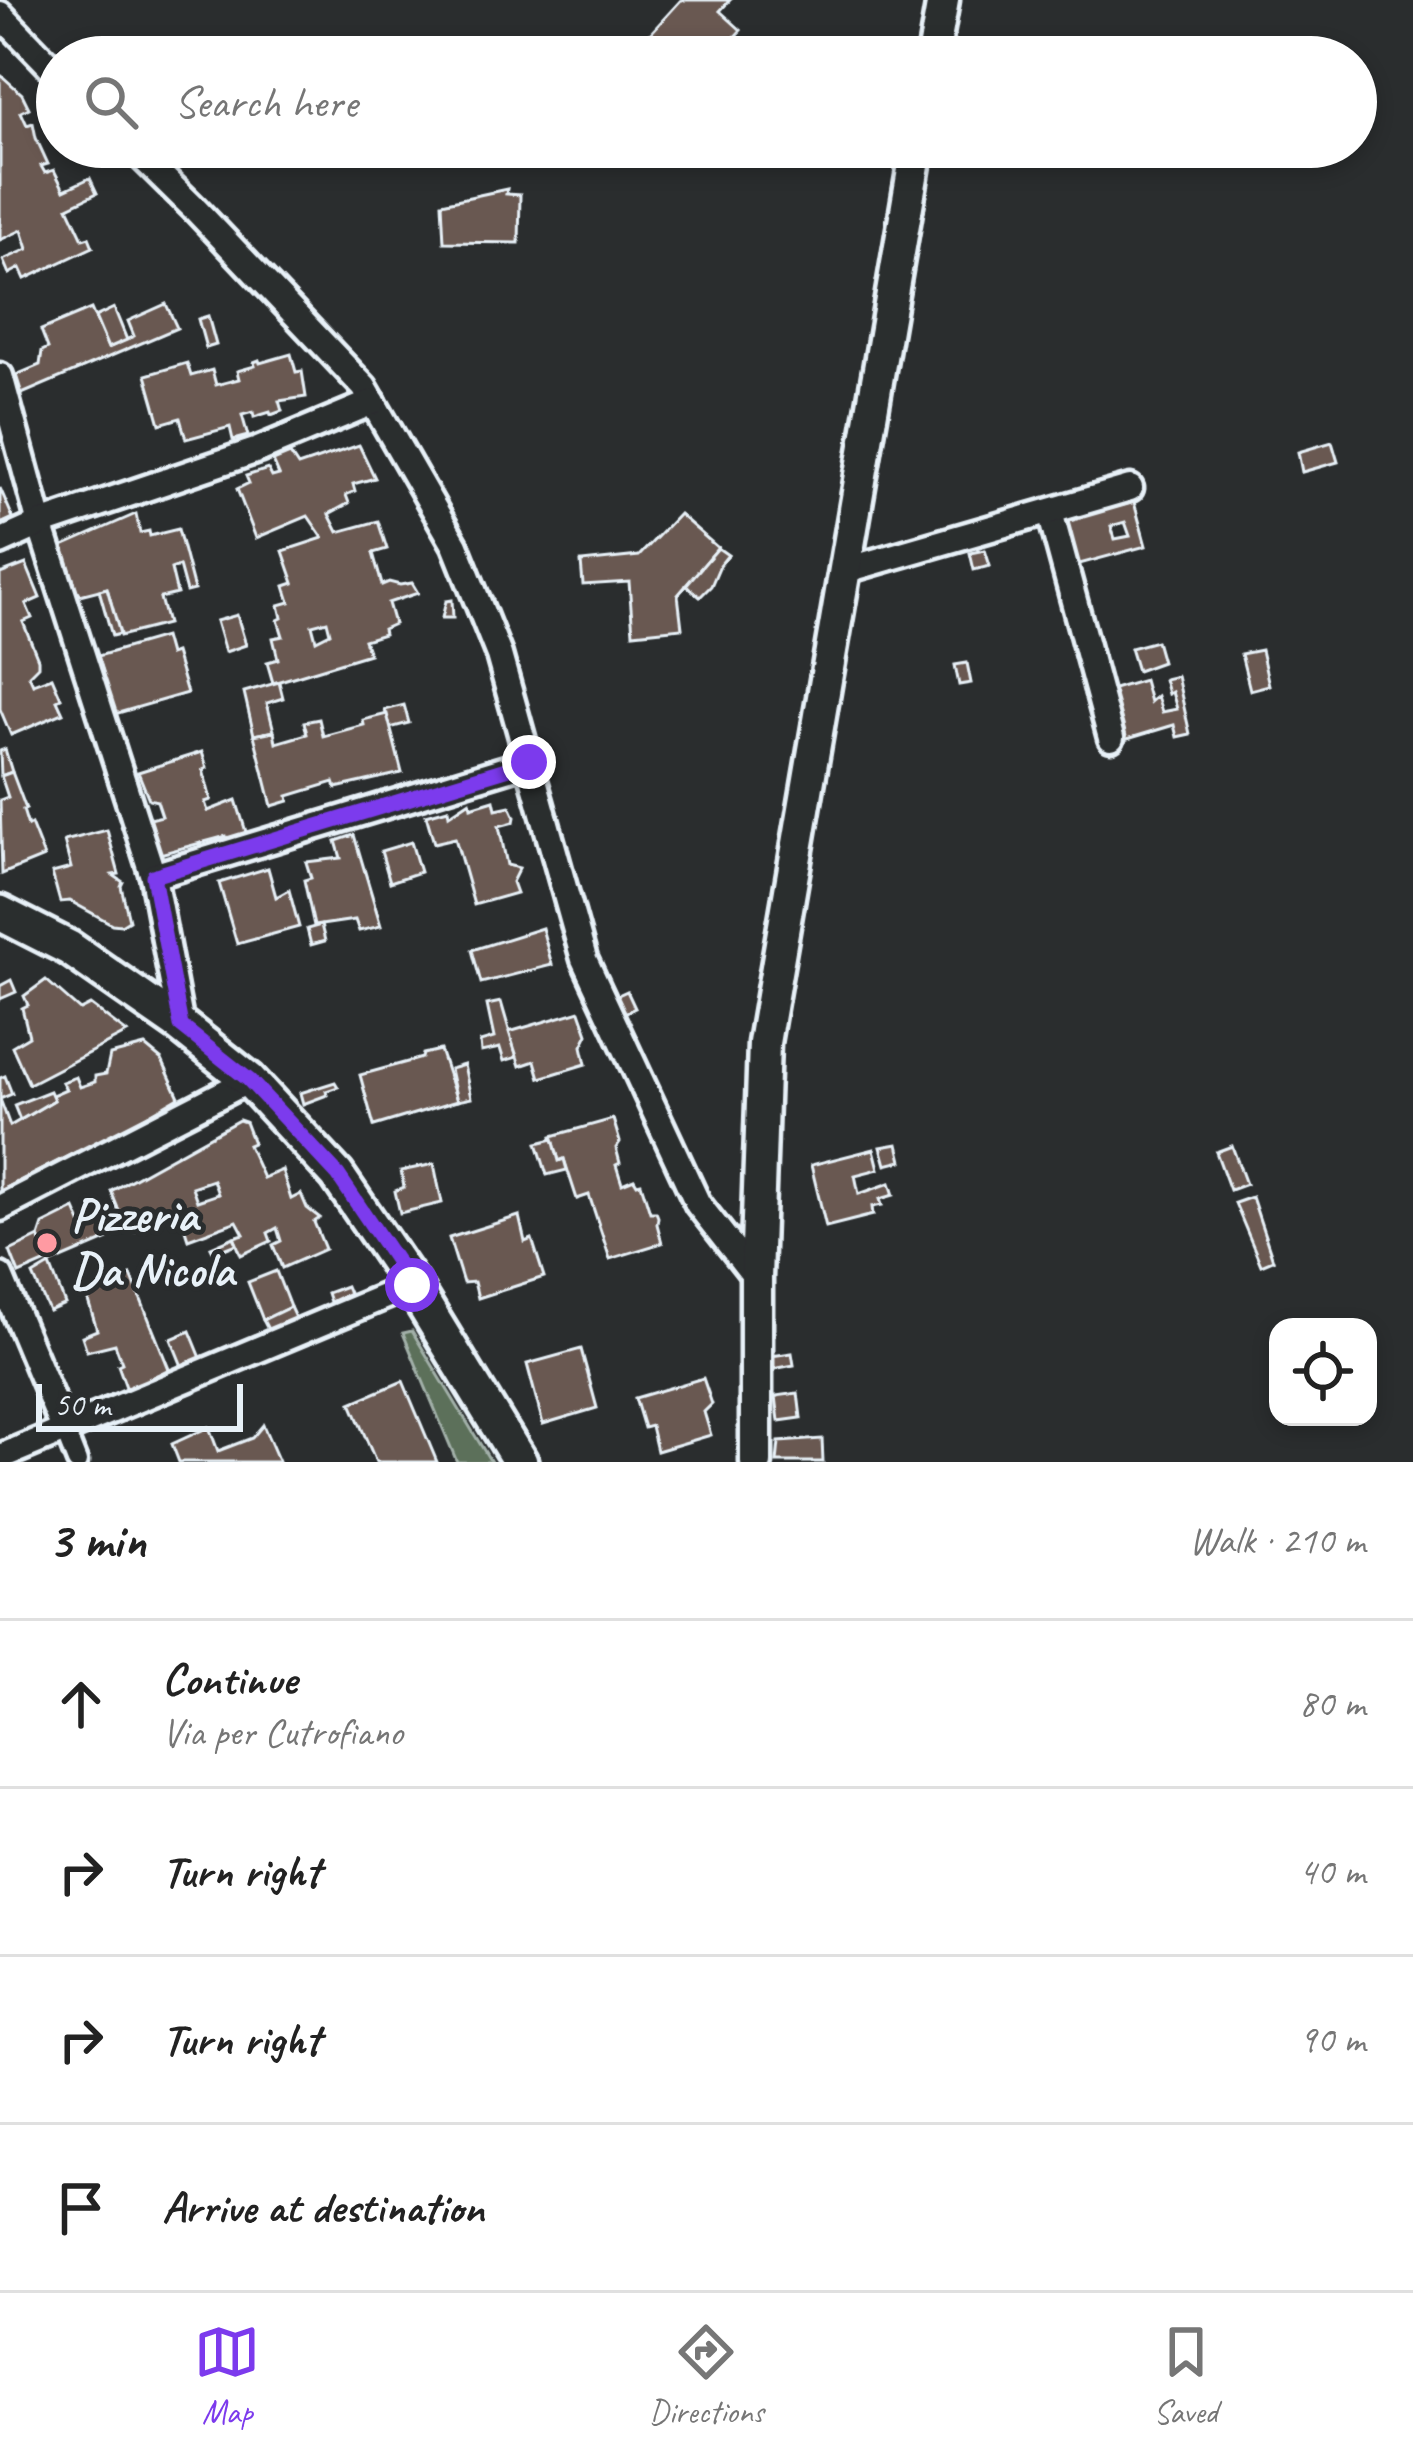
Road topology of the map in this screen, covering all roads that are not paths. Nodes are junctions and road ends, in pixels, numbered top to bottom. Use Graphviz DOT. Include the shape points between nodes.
graph roads {
  1 [pos="940,2"];
  2 [pos="0,14"];
  3 [pos="936,36"];
  4 [pos="36,51"];
  5 [pos="153,168"];
  6 [pos="913,168"];
  7 [pos="0,376"];
  8 [pos="373,402"];
  9 [pos="1130,488"];
  10 [pos="1050,512"];
  11 [pos="40,524"];
  12 [pos="0,542"];
  13 [pos="843,572"];
  14 [pos="1111,738"];
  15 [pos="529,762"];
  16 [pos="153,876"];
  17 [pos="0,914"];
  18 [pos="181,1026"];
  19 [pos="249,1080"];
  20 [pos="0,1208"];
  21 [pos="0,1276"];
  22 [pos="756,1278"];
  23 [pos="412,1285"];
  24 [pos="64,1429"];
  25 [pos="0,1457"];
  26 [pos="77,1462"];
  27 [pos="520,1462"];
  28 [pos="755,1462"];
  1 -- 3 [label="street"];
  2 -- 4 [label="street"];
  5 -- 8 [label="street"];
  6 -- 13 [label="street"];
  7 -- 11 [label="street"];
  8 -- 11 [label="street"];
  8 -- 15 [label="street" via="455,545 499,655"];
  9 -- 10 [label="street"];
  10 -- 13 [label="street"];
  10 -- 14 [label="street"];
  11 -- 12 [label="street"];
  11 -- 16 [label="street"];
  13 -- 22 [label="street" via="764,1043"];
  15 -- 16 [label="street"];
  15 -- 22 [label="street" via="584,959 698,1204"];
  16 -- 18 [label="street"];
  17 -- 18 [label="main road" via="69,948"];
  18 -- 19 [label="main road"];
  19 -- 20 [label="street"];
  19 -- 23 [label="main road" via="338,1175"];
  21 -- 24 [label="street"];
  22 -- 28 [label="street"];
  23 -- 24 [label="street"];
  23 -- 27 [label="main road"];
  24 -- 25 [label="street"];
  24 -- 26 [label="street"];
}
